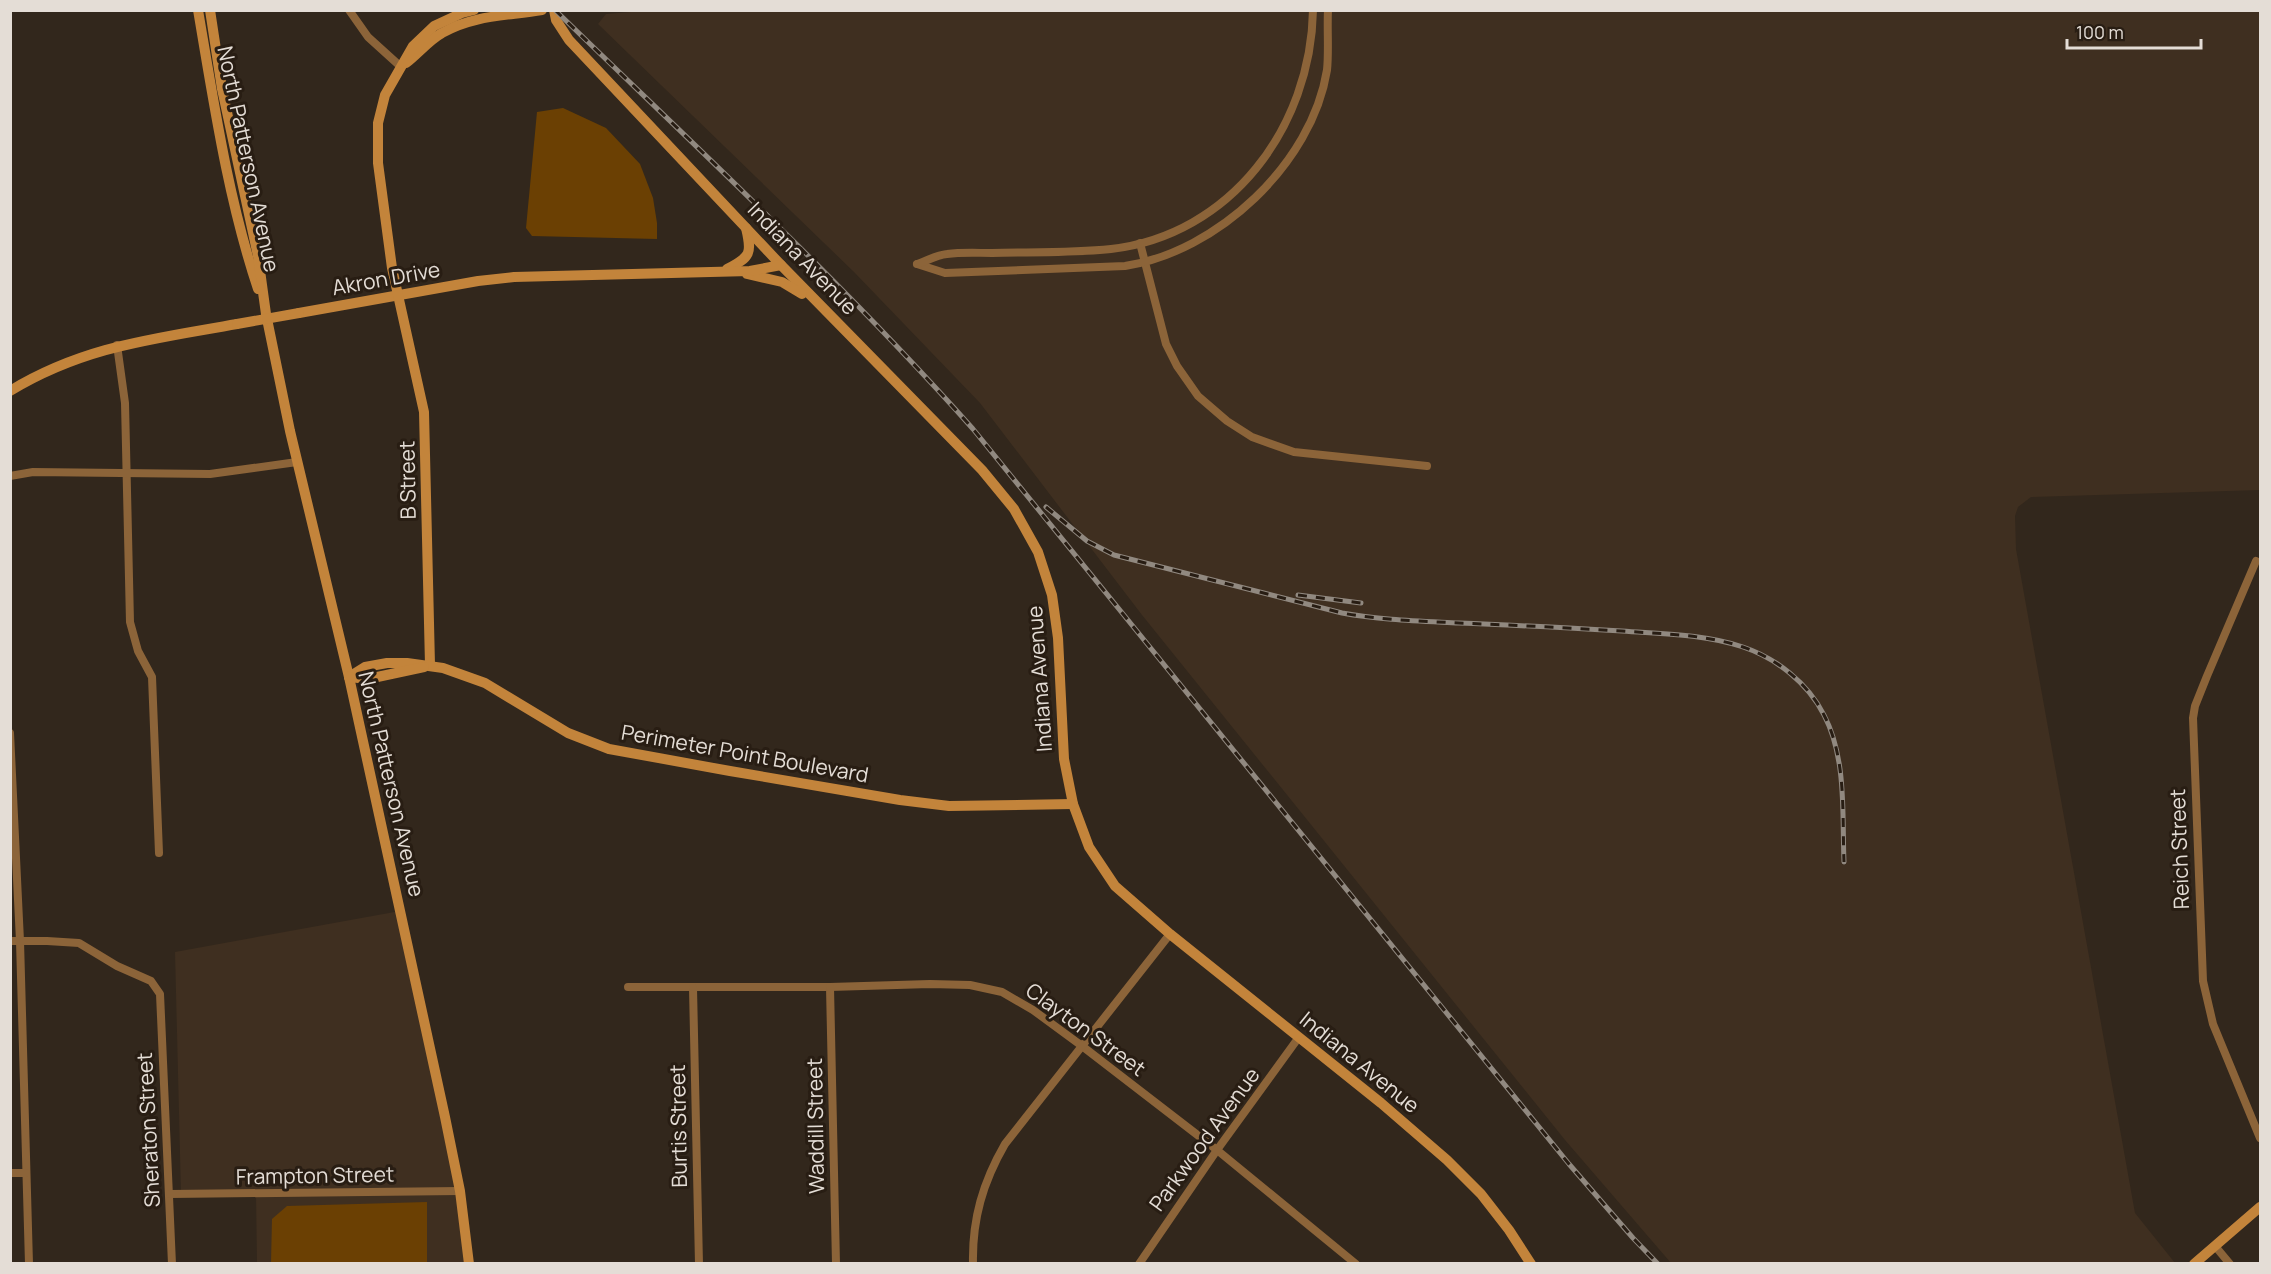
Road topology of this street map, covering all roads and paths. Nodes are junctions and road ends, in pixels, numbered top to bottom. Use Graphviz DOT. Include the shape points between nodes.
graph roads {
  1 [pos="198,10"];
  2 [pos="210,10"];
  3 [pos="348,10"];
  4 [pos="474,10"];
  5 [pos="542,10"];
  6 [pos="554,10"];
  7 [pos="1313,10"];
  8 [pos="1328,10"];
  9 [pos="400,66"];
  10 [pos="746,228"];
  11 [pos="1140,243"];
  12 [pos="1145,263"];
  13 [pos="781,265"];
  14 [pos="723,271"];
  15 [pos="735,271"];
  16 [pos="397,296"];
  17 [pos="823,308"];
  18 [pos="266,314"];
  19 [pos="117,345"];
  20 [pos="10,391"];
  21 [pos="297,462"];
  22 [pos="1427,466"];
  23 [pos="126,472"];
  24 [pos="10,476"];
  25 [pos="2256,561"];
  26 [pos="430,665"];
  27 [pos="349,677"];
  28 [pos="10,733"];
  29 [pos="1073,804"];
  30 [pos="159,853"];
  31 [pos="1170,934"];
  32 [pos="10,941"];
  33 [pos="21,941"];
  34 [pos="628,987"];
  35 [pos="830,987"];
  36 [pos="693,988"];
  37 [pos="1299,1037"];
  38 [pos="1082,1046"];
  39 [pos="2260,1138"];
  40 [pos="1217,1150"];
  41 [pos="10,1173"];
  42 [pos="26,1173"];
  43 [pos="460,1191"];
  44 [pos="170,1194"];
  45 [pos="2260,1207"];
  46 [pos="2215,1246"];
  47 [pos="30,1263"];
  48 [pos="172,1263"];
  49 [pos="469,1263"];
  50 [pos="699,1263"];
  51 [pos="836,1263"];
  52 [pos="973,1263"];
  53 [pos="1139,1263"];
  54 [pos="1356,1263"];
  55 [pos="1531,1263"];
  56 [pos="2194,1263"];
  57 [pos="2230,1263"];
  1 -- 18 [label="main road, North Patterson Avenue" via="234,204"];
  2 -- 18 [label="main road, North Patterson Avenue"];
  3 -- 9 [label="street" via="368,37"];
  4 -- 9 [label="main road, B Street" via="434,26 413,46"];
  5 -- 9 [label="main road" via="465,22 439,34"];
  6 -- 10 [label="main road, Indiana Avenue" via="569,40"];
  7 -- 11 [label="street" via="1310,57 1294,109 1261,164 1210,211 1168,234"];
  8 -- 12 [label="street" via="1327,70 1305,135 1285,163 1244,209 1206,236"];
  9 -- 16 [label="main road, B Street" via="381,107 377,147"];
  10 -- 13 [label="main road, Indiana Avenue"];
  10 -- 14 [label="main road" via="750,246 747,257"];
  11 -- 12 [label="street"];
  11 -- 12 [label="street" via="1070,252 945,254 917,264 945,273"];
  12 -- 22 [label="street" via="1166,344 1177,366 1198,396 1227,421 1252,437 1294,452"];
  13 -- 15 [label="main road, Akron Drive"];
  13 -- 17 [label="main road, Indiana Avenue"];
  14 -- 15 [label="main road, Akron Drive"];
  14 -- 16 [label="main road, Akron Drive" via="514,277"];
  15 -- 17 [label="main road" via="786,284"];
  16 -- 19 [label="main road, Akron Drive, bridge"];
  16 -- 26 [label="main road, B Street" via="424,412"];
  17 -- 29 [label="main road, Indiana Avenue" via="982,470 1014,509 1038,552 1054,606 1064,759"];
  18 -- 21 [label="main road, North Patterson Avenue"];
  19 -- 20 [label="main road, Akron Drive" via="57,366"];
  19 -- 23 [label="street" via="125,403"];
  21 -- 23 [label="street" via="210,474"];
  21 -- 27 [label="main road, North Patterson Avenue"];
  23 -- 24 [label="street" via="33,472"];
  23 -- 30 [label="street" via="130,622 138,651 152,677"];
  25 -- 39 [label="street, Reich Street" via="2193,718 2203,981 2213,1024"];
  26 -- 27 [label="main road, Perimeter Point Boulevard" via="387,663 365,667"];
  26 -- 29 [label="main road, Perimeter Point Boulevard" via="485,683 568,733 609,749 932,805"];
  27 -- 43 [label="main road, North Patterson Avenue"];
  28 -- 33 [label="street"];
  29 -- 31 [label="main road, Indiana Avenue" via="1089,847 1115,886"];
  31 -- 37 [label="main road, Indiana Avenue"];
  31 -- 38 [label="street"];
  32 -- 33 [label="street"];
  33 -- 42 [label="street"];
  33 -- 44 [label="street, Sheraton Street" via="79,943 151,981 160,994"];
  34 -- 36 [label="street, Clayton Street"];
  35 -- 36 [label="street, Clayton Street"];
  35 -- 38 [label="street, Clayton Street" via="986,987 1013,997"];
  35 -- 51 [label="street, Waddill Street"];
  36 -- 50 [label="street, Burtis Street"];
  37 -- 40 [label="street, Parkwood Avenue"];
  37 -- 55 [label="main road, Indiana Avenue" via="1447,1160 1481,1194"];
  38 -- 40 [label="street, Clayton Street"];
  38 -- 52 [label="street" via="1023,1118 995,1162 978,1203"];
  40 -- 53 [label="street, Parkwood Avenue"];
  40 -- 54 [label="street, Clayton Street"];
  41 -- 42 [label="street"];
  42 -- 47 [label="street"];
  43 -- 44 [label="street, Frampton Street"];
  43 -- 49 [label="main road, North Patterson Avenue"];
  44 -- 48 [label="street, Sheraton Street"];
  45 -- 46 [label="main road"];
  46 -- 56 [label="main road"];
  46 -- 57 [label="street"];
}
